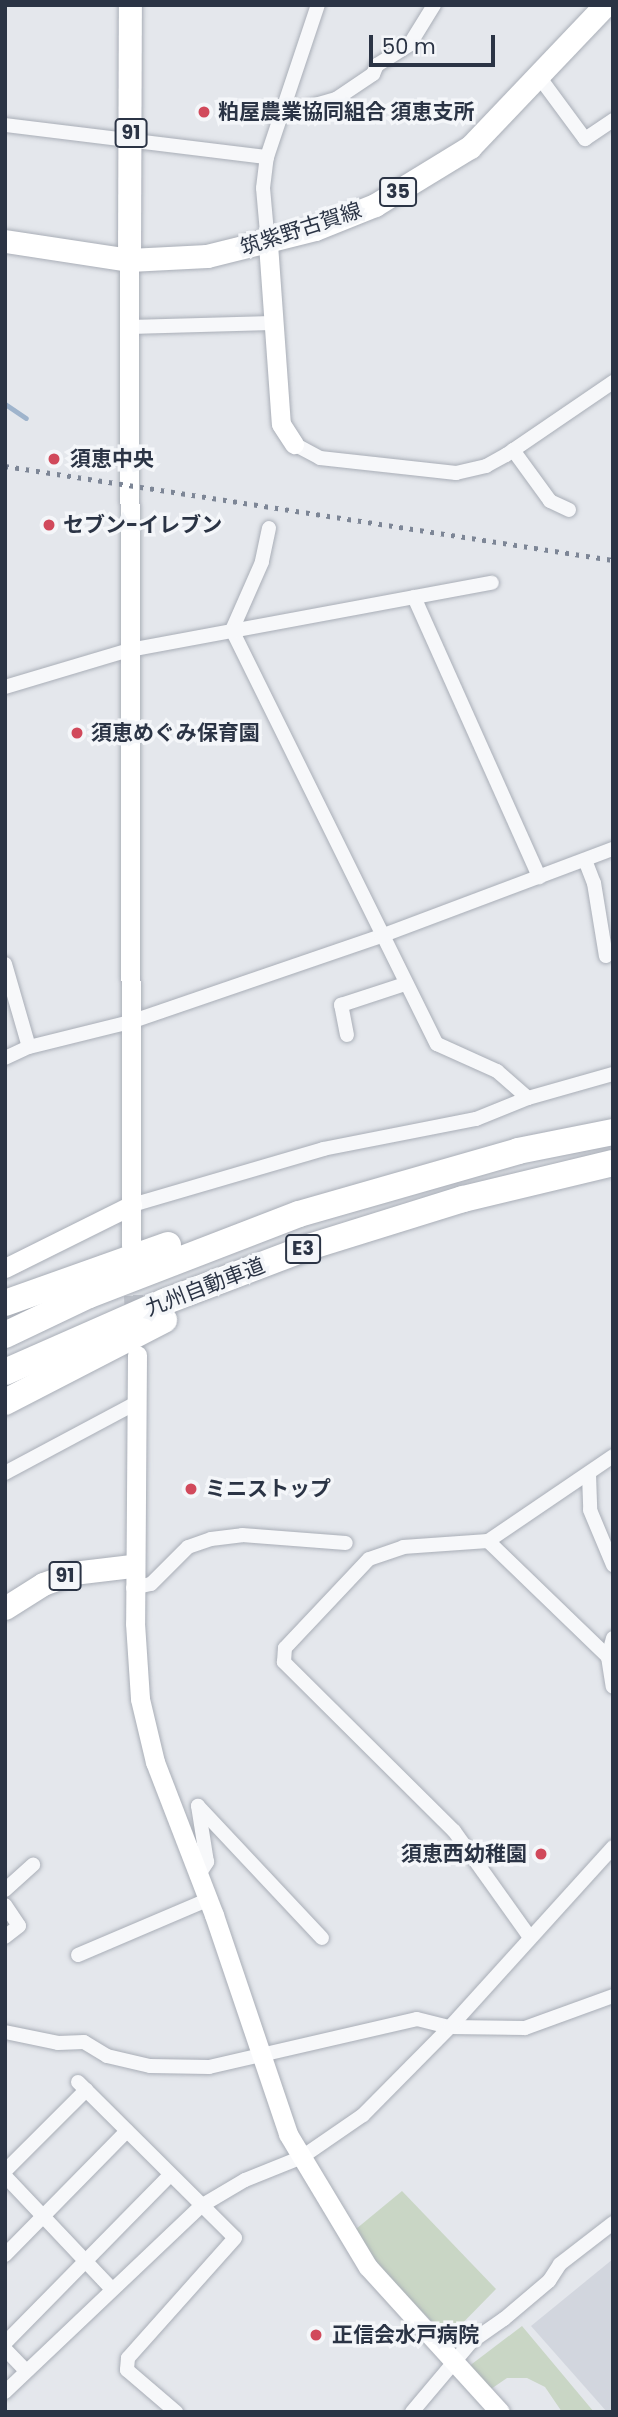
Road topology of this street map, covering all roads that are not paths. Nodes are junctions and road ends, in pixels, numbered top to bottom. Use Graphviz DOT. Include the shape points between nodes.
graph roads {
  1 [pos="130,5"];
  2 [pos="318,5"];
  3 [pos="434,5"];
  4 [pos="606,5"];
  5 [pos="540,78"];
  6 [pos="284,114"];
  7 [pos="613,120"];
  8 [pos="5,125"];
  9 [pos="131,140"];
  10 [pos="267,157"];
  11 [pos="5,241"];
  12 [pos="268,244"];
  13 [pos="129,260"];
  14 [pos="274,323"];
  15 [pos="128,327"];
  16 [pos="613,382"];
  17 [pos="294,444"];
  18 [pos="513,450"];
  19 [pos="569,510"];
  20 [pos="269,528"];
  21 [pos="492,583"];
  22 [pos="414,597"];
  23 [pos="232,630"];
  24 [pos="129,650"];
  25 [pos="5,687"];
  26 [pos="613,849"];
  27 [pos="585,860"];
  28 [pos="539,877"];
  29 [pos="382,936"];
  30 [pos="606,956"];
  31 [pos="5,964"];
  32 [pos="405,984"];
  33 [pos="130,1022"];
  34 [pos="347,1035"];
  35 [pos="29,1047"];
  36 [pos="5,1058"];
  37 [pos="613,1074"];
  38 [pos="528,1098"];
  39 [pos="613,1132"];
  40 [pos="613,1163"];
  41 [pos="405,1181"];
  42 [pos="463,1199"];
  43 [pos="132,1205"];
  44 [pos="131,1246"];
  45 [pos="5,1268"];
  46 [pos="5,1303"];
  47 [pos="5,1335"];
  48 [pos="137,1355"];
  49 [pos="5,1372"];
  50 [pos="5,1402"];
  51 [pos="134,1404"];
  52 [pos="613,1456"];
  53 [pos="5,1473"];
  54 [pos="589,1474"];
  55 [pos="488,1541"];
  56 [pos="346,1543"];
  57 [pos="613,1565"];
  58 [pos="133,1577"];
  59 [pos="5,1608"];
  60 [pos="613,1638"];
  61 [pos="608,1657"];
  62 [pos="613,1688"];
  63 [pos="613,1847"];
  64 [pos="33,1865"];
  65 [pos="198,1876"];
  66 [pos="5,1890"];
  67 [pos="207,1900"];
  68 [pos="5,1905"];
  69 [pos="529,1936"];
  70 [pos="5,1937"];
  71 [pos="322,1938"];
  72 [pos="78,1955"];
  73 [pos="613,1996"];
  74 [pos="450,2026"];
  75 [pos="5,2032"];
  76 [pos="259,2053"];
  77 [pos="127,2131"];
  78 [pos="302,2157"];
  79 [pos="5,2174"];
  80 [pos="170,2175"];
  81 [pos="201,2206"];
  82 [pos="44,2216"];
  83 [pos="613,2223"];
  84 [pos="5,2255"];
  85 [pos="85,2261"];
  86 [pos="112,2289"];
  87 [pos="5,2343"];
  88 [pos="5,2349"];
  89 [pos="453,2363"];
  90 [pos="26,2371"];
  91 [pos="5,2392"];
  92 [pos="176,2412"];
  93 [pos="412,2412"];
  94 [pos="500,2412"];
  1 -- 9 [label="main road, 91"];
  2 -- 6 [label="street"];
  3 -- 6 [label="street" via="410,44 377,65 373,74 336,99"];
  4 -- 5 [label="main road, 筑紫野古賀線 / 35"];
  5 -- 7 [label="street" via="585,139"];
  5 -- 12 [label="main road, 筑紫野古賀線 / 35" via="470,147 418,181 375,205"];
  6 -- 10 [label="street"];
  8 -- 9 [label="street"];
  9 -- 10 [label="street"];
  9 -- 13 [label="main road, 91"];
  10 -- 12 [label="street" via="263,188"];
  11 -- 13 [label="main road, 筑紫野古賀線 / 35"];
  12 -- 13 [label="main road, 筑紫野古賀線 / 35" via="207,256"];
  12 -- 14 [label="street"];
  13 -- 15 [label="street"];
  14 -- 15 [label="street"];
  14 -- 17 [label="street" via="281,424"];
  15 -- 24 [label="street" via="132,421"];
  16 -- 18 [label="street"];
  17 -- 18 [label="street" via="320,458 456,473 486,466"];
  18 -- 19 [label="street" via="550,501"];
  20 -- 23 [label="street" via="262,562"];
  21 -- 22 [label="street"];
  22 -- 23 [label="street"];
  22 -- 28 [label="street"];
  23 -- 24 [label="street"];
  23 -- 29 [label="street"];
  24 -- 25 [label="street"];
  24 -- 33 [label="street"];
  26 -- 27 [label="street"];
  27 -- 28 [label="street"];
  27 -- 30 [label="street" via="594,883"];
  28 -- 29 [label="street"];
  29 -- 32 [label="street"];
  29 -- 33 [label="street"];
  31 -- 35 [label="street"];
  32 -- 34 [label="street" via="341,1005"];
  32 -- 38 [label="street" via="437,1044 497,1071"];
  33 -- 35 [label="street"];
  33 -- 43 [label="street"];
  35 -- 36 [label="street"];
  37 -- 38 [label="street"];
  38 -- 43 [label="street" via="477,1119 323,1149"];
  39 -- 41 [label="highway, 九州自動車道 / E3"];
  40 -- 42 [label="highway, 九州自動車道 / E3"];
  41 -- 46 [label="highway" via="239,1221"];
  41 -- 47 [label="highway, 九州自動車道 / E3" via="220,1242"];
  42 -- 49 [label="highway, 九州自動車道 / E3" via="228,1277"];
  42 -- 50 [label="highway" via="263,1272"];
  43 -- 44 [label="street"];
  43 -- 45 [label="street"];
  48 -- 51 [label="street"];
  51 -- 53 [label="street"];
  51 -- 58 [label="street"];
  52 -- 54 [label="street"];
  54 -- 55 [label="street"];
  54 -- 57 [label="street" via="590,1510"];
  55 -- 61 [label="street"];
  55 -- 69 [label="street" via="403,1547 369,1559 285,1648 284,1662 454,1831"];
  56 -- 58 [label="street" via="242,1535 211,1539 188,1547 152,1584"];
  58 -- 59 [label="main road, 91" via="73,1573 43,1584"];
  58 -- 65 [label="street" via="140,1699 155,1762"];
  60 -- 61 [label="street"];
  61 -- 62 [label="street"];
  63 -- 69 [label="street"];
  64 -- 66 [label="street"];
  65 -- 67 [label="street"];
  65 -- 71 [label="street" via="207,1862 198,1806"];
  67 -- 72 [label="street"];
  67 -- 76 [label="street"];
  68 -- 70 [label="street" via="19,1926"];
  69 -- 74 [label="street"];
  73 -- 74 [label="street" via="525,2028"];
  74 -- 76 [label="street" via="417,2019"];
  74 -- 78 [label="street" via="363,2115"];
  75 -- 76 [label="street" via="58,2043 83,2042 107,2056 150,2066 209,2067"];
  76 -- 78 [label="street" via="288,2134"];
  77 -- 79 [label="street" via="82,2086"];
  77 -- 80 [label="street"];
  77 -- 82 [label="street"];
  78 -- 81 [label="street" via="245,2179"];
  78 -- 89 [label="street" via="368,2267"];
  79 -- 82 [label="street"];
  80 -- 81 [label="street"];
  80 -- 85 [label="street"];
  81 -- 86 [label="street"];
  81 -- 92 [label="street" via="235,2238 128,2358 127,2370"];
  82 -- 84 [label="street"];
  82 -- 85 [label="street"];
  83 -- 89 [label="street" via="560,2264 549,2281 471,2342"];
  85 -- 86 [label="street"];
  85 -- 87 [label="street"];
  86 -- 90 [label="street"];
  88 -- 90 [label="street"];
  89 -- 93 [label="street"];
  89 -- 94 [label="street"];
  90 -- 91 [label="street"];
}
